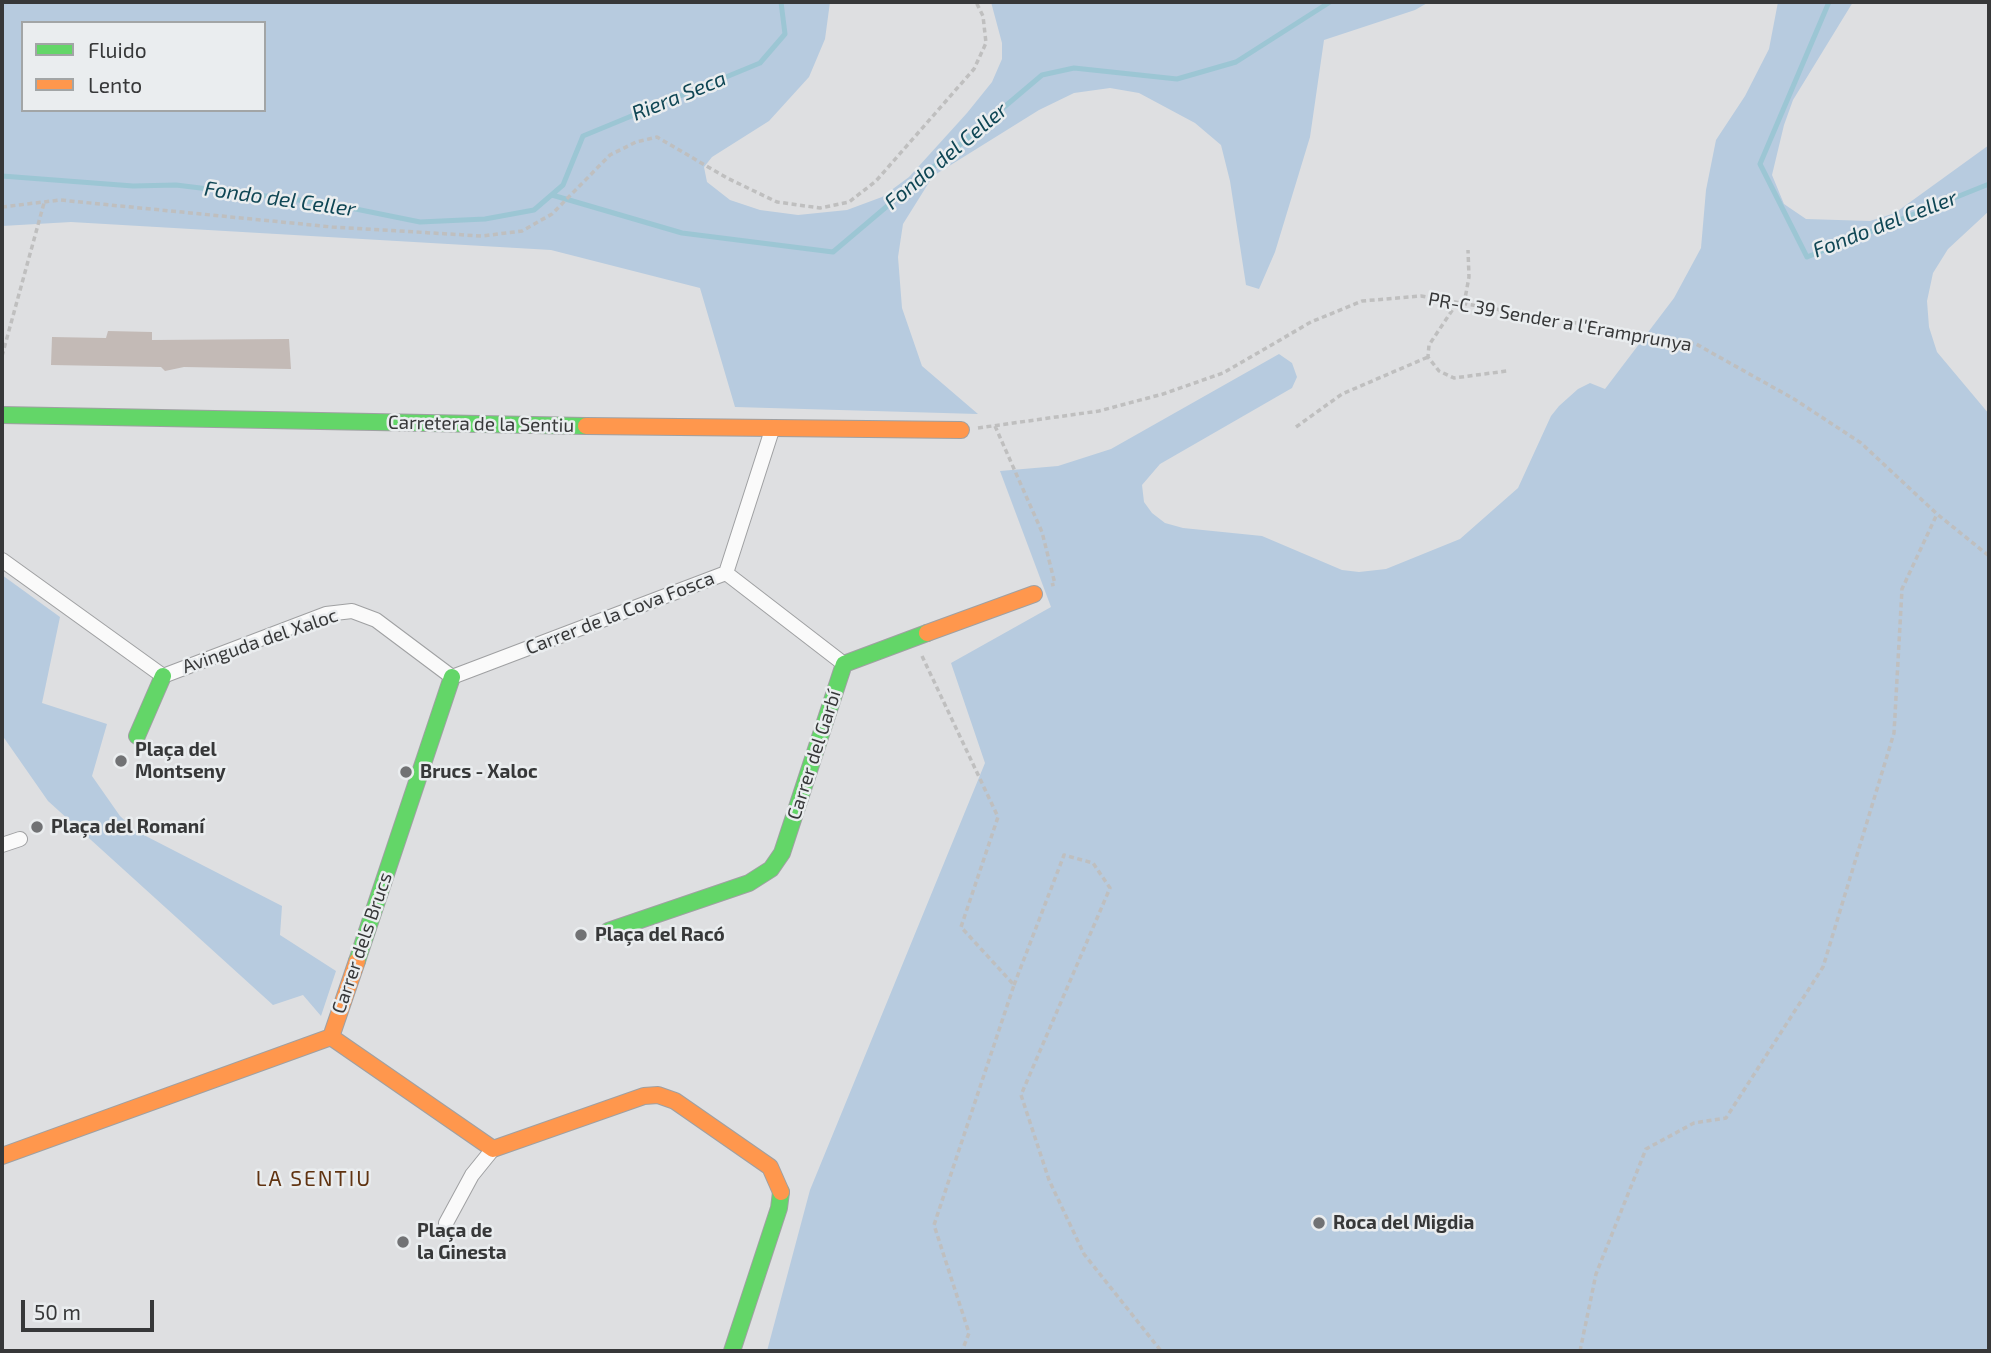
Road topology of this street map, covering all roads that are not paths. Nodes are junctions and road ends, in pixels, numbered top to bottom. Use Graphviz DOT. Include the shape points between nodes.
graph roads {
  1 [pos="2,415"];
  2 [pos="961,429"];
  3 [pos="772,430"];
  4 [pos="2,560"];
  5 [pos="726,573"];
  6 [pos="1034,594"];
  7 [pos="844,664"];
  8 [pos="163,676"];
  9 [pos="452,677"];
  10 [pos="137,736"];
  11 [pos="20,839"];
  12 [pos="2,845"];
  13 [pos="608,931"];
  14 [pos="331,1037"];
  15 [pos="493,1149"];
  16 [pos="2,1156"];
  17 [pos="446,1223"];
  18 [pos="732,1351"];
  1 -- 3 [label="street, Carretera de la Sentiu"];
  2 -- 3 [label="street, Carretera de la Sentiu"];
  3 -- 5 [label="street, Carrer de la Cova Fosca"];
  4 -- 8 [label="street, Avinguda del Xaloc"];
  5 -- 7 [label="street"];
  5 -- 9 [label="street, Carrer de la Cova Fosca"];
  6 -- 7 [label="street, Carrer del Garbí"];
  7 -- 13 [label="street, Carrer del Garbí" via="782,853 771,869 749,883"];
  8 -- 9 [label="street, Avinguda del Xaloc" via="326,614 352,611 376,620"];
  8 -- 10 [label="street"];
  9 -- 14 [label="street, Carrer dels Brucs"];
  11 -- 12 [label="street"];
  14 -- 15 [label="street"];
  14 -- 16 [label="street, Carrer dels Brucs"];
  15 -- 17 [label="street" via="472,1175"];
  15 -- 18 [label="street" via="643,1096 658,1095 675,1101 770,1167 779,1181 779,1208"];
}
